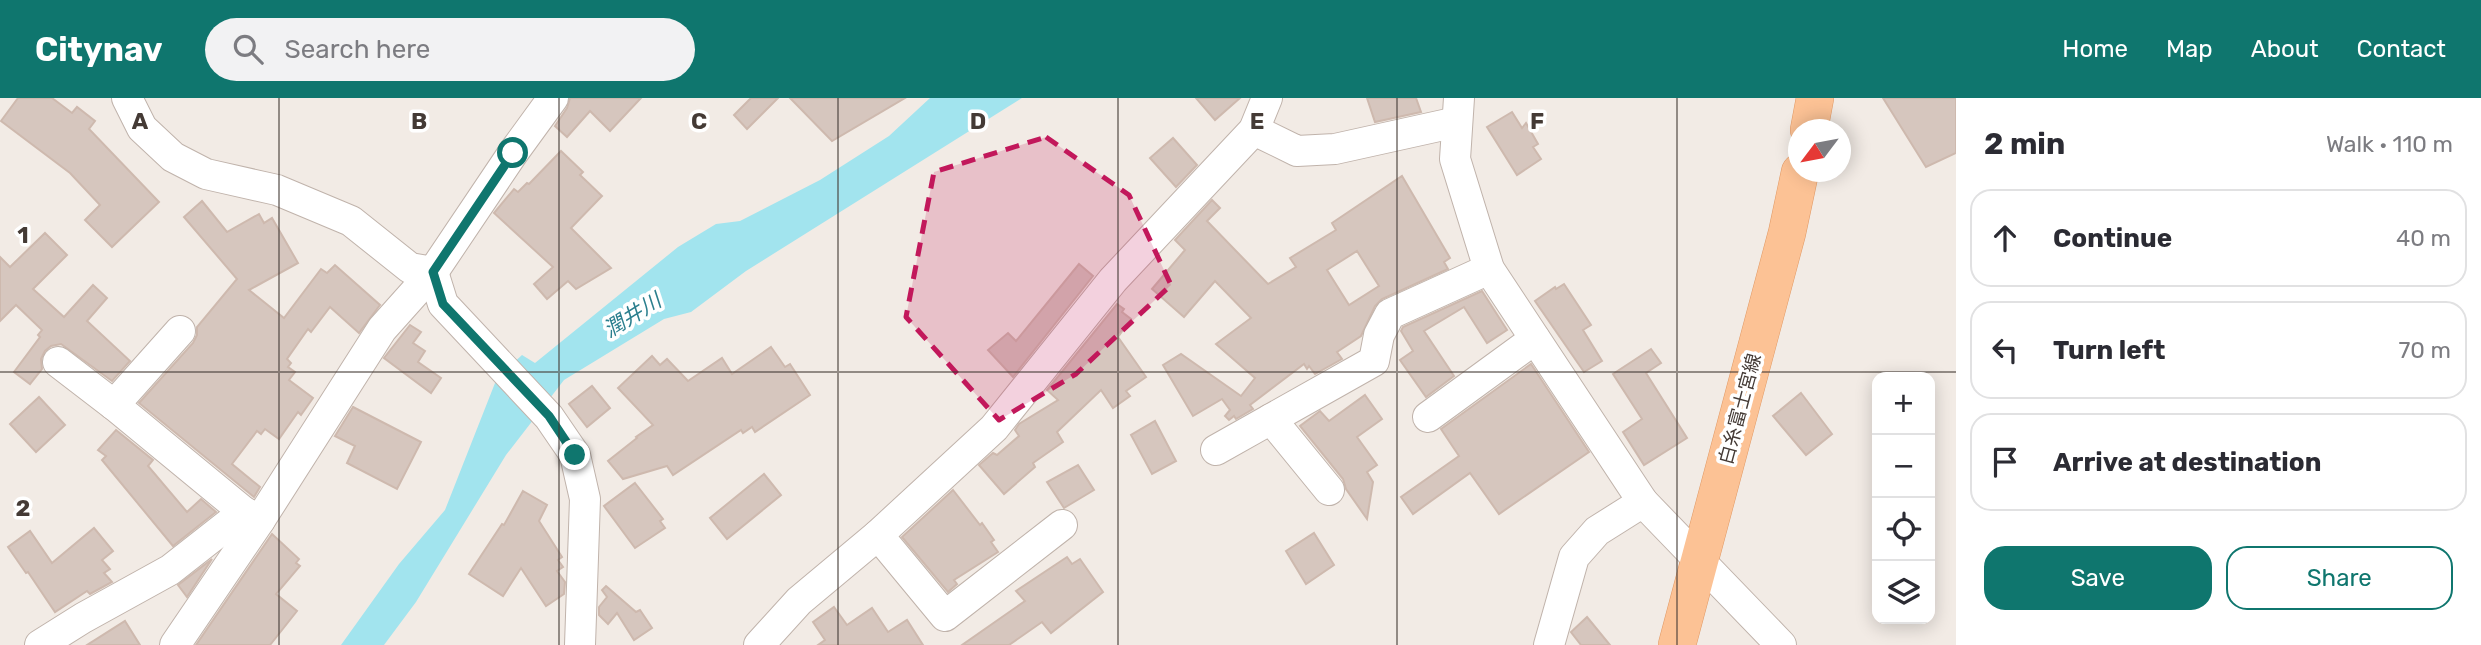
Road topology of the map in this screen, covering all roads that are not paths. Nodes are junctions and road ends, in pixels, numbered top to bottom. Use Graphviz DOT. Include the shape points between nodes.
graph roads {
  1 [pos="127,98"];
  2 [pos="553,98"];
  3 [pos="1267,98"];
  4 [pos="1815,98"];
  5 [pos="1458,110"];
  6 [pos="1811,119"];
  7 [pos="1254,130"];
  8 [pos="1798,182"];
  9 [pos="1489,269"];
  10 [pos="433,272"];
  11 [pos="180,331"];
  12 [pos="1535,339"];
  13 [pos="58,362"];
  14 [pos="114,405"];
  15 [pos="1427,417"];
  16 [pos="1271,419"];
  17 [pos="1216,450"];
  18 [pos="1329,490"];
  19 [pos="1643,502"];
  20 [pos="252,516"];
  21 [pos="1062,525"];
  22 [pos="878,535"];
  23 [pos="1700,559"];
  24 [pos="40,645"];
  25 [pos="175,645"];
  26 [pos="580,645"];
  27 [pos="759,645"];
  28 [pos="1549,645"];
  29 [pos="1677,645"];
  30 [pos="1781,645"];
  1 -- 10 [label="street" via="142,128 173,157 206,174 277,190 351,221 410,268"];
  2 -- 10 [label="street"];
  3 -- 7 [label="street"];
  4 -- 6 [label="main road"];
  5 -- 7 [label="street" via="1335,149 1297,151"];
  5 -- 9 [label="street" via="1455,159"];
  7 -- 22 [label="street" via="1113,280 995,428"];
  8 -- 23 [label="main road, 白糸富士宮線"];
  9 -- 12 [label="street"];
  9 -- 16 [label="street" via="1390,314 1379,335 1374,361"];
  10 -- 20 [label="street" via="382,329"];
  10 -- 26 [label="street" via="443,304 549,416 575,455 585,499"];
  11 -- 14 [label="street"];
  12 -- 15 [label="street"];
  12 -- 19 [label="street"];
  13 -- 14 [label="street"];
  14 -- 20 [label="street"];
  16 -- 17 [label="street"];
  16 -- 18 [label="street"];
  19 -- 23 [label="street"];
  19 -- 28 [label="street" via="1597,531 1574,557"];
  20 -- 24 [label="street" via="170,570"];
  20 -- 25 [label="street"];
  21 -- 22 [label="street" via="945,616"];
  22 -- 27 [label="street" via="799,601"];
  23 -- 29 [label="main road, 白糸富士宮線"];
  23 -- 30 [label="street"];
}
